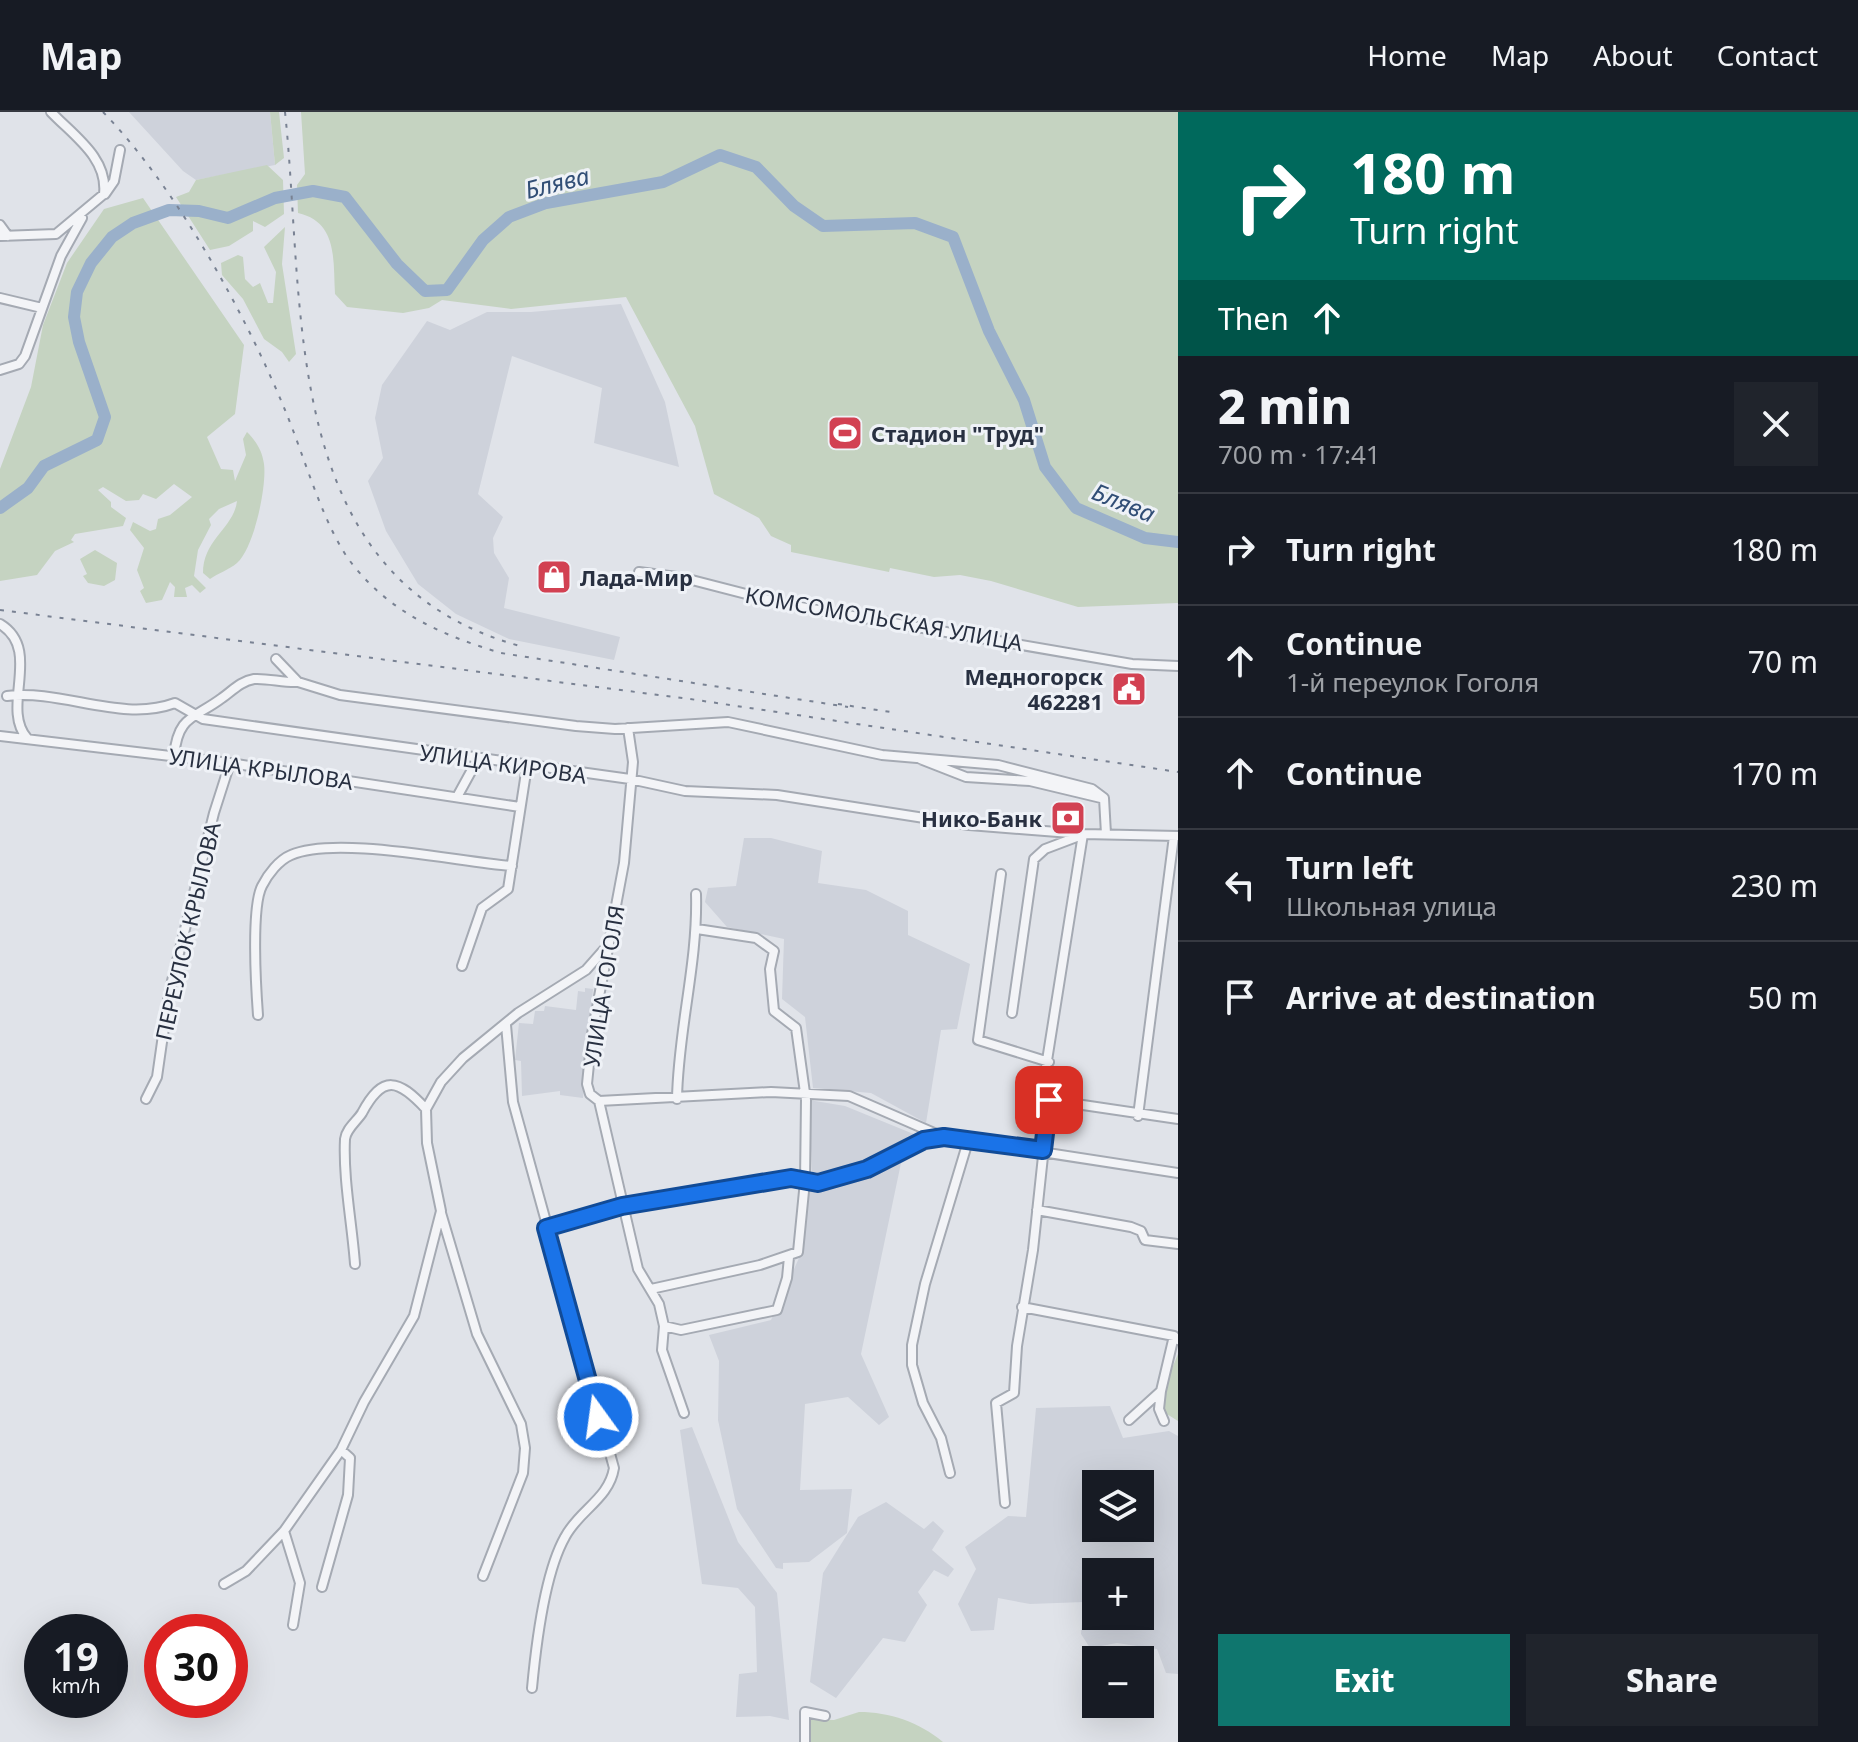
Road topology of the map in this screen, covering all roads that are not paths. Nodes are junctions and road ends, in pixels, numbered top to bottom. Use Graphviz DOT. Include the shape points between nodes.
graph roads {
  1 [pos="51,112"];
  2 [pos="120,150"];
  3 [pos="104,194"];
  4 [pos="87,211"];
  5 [pos="0,225"];
  6 [pos="4,236"];
  7 [pos="0,298"];
  8 [pos="42,308"];
  9 [pos="0,370"];
  10 [pos="639,572"];
  11 [pos="0,624"];
  12 [pos="276,659"];
  13 [pos="1178,666"];
  14 [pos="298,682"];
  15 [pos="6,706"];
  16 [pos="192,714"];
  17 [pos="628,728"];
  18 [pos="0,736"];
  19 [pos="30,740"];
  20 [pos="174,756"];
  21 [pos="919,759"];
  22 [pos="230,763"];
  23 [pos="474,766"];
  24 [pos="527,766"];
  25 [pos="630,779"];
  26 [pos="457,797"];
  27 [pos="1104,798"];
  28 [pos="520,807"];
  29 [pos="1083,834"];
  30 [pos="1106,834"];
  31 [pos="1176,836"];
  32 [pos="512,866"];
  33 [pos="1001,874"];
  34 [pos="696,894"];
  35 [pos="697,929"];
  36 [pos="609,944"];
  37 [pos="462,966"];
  38 [pos="1012,1013"];
  39 [pos="258,1015"];
  40 [pos="506,1025"];
  41 [pos="1049,1062"];
  42 [pos="808,1093"];
  43 [pos="146,1099"];
  44 [pos="677,1099"];
  45 [pos="1049,1100"];
  46 [pos="599,1101"];
  47 [pos="426,1109"];
  48 [pos="1138,1116"];
  49 [pos="1178,1119"];
  50 [pos="944,1137"];
  51 [pos="969,1138"];
  52 [pos="1043,1150"];
  53 [pos="1178,1173"];
  54 [pos="805,1181"];
  55 [pos="622,1206"];
  56 [pos="1037,1210"];
  57 [pos="441,1211"];
  58 [pos="546,1228"];
  59 [pos="1178,1244"];
  60 [pos="789,1257"];
  61 [pos="355,1264"];
  62 [pos="651,1289"];
  63 [pos="1022,1307"];
  64 [pos="664,1326"];
  65 [pos="1176,1338"];
  66 [pos="1161,1391"];
  67 [pos="684,1413"];
  68 [pos="1129,1420"];
  69 [pos="1164,1421"];
  70 [pos="341,1450"];
  71 [pos="950,1473"];
  72 [pos="1005,1503"];
  73 [pos="284,1531"];
  74 [pos="483,1576"];
  75 [pos="224,1584"];
  76 [pos="322,1587"];
  77 [pos="293,1625"];
  78 [pos="532,1688"];
  79 [pos="825,1716"];
  80 [pos="805,1742"];
  1 -- 3 [label="street" via="98,160 106,181"];
  2 -- 3 [label="street" via="114,181"];
  3 -- 4 [label="street"];
  4 -- 6 [label="street" via="56,234"];
  4 -- 8 [label="street" via="72,232"];
  5 -- 6 [label="street"];
  7 -- 8 [label="street"];
  8 -- 9 [label="street" via="19,364"];
  10 -- 13 [label="street, КОМСОМОЛЬСКАЯ УЛИЦА" via="789,605 1132,664"];
  11 -- 15 [label="street" via="14,644"];
  12 -- 14 [label="street"];
  14 -- 16 [label="street" via="254,679"];
  14 -- 17 [label="street" via="340,695 546,724"];
  15 -- 16 [label="street, УЛИЦА КИРОВА" via="35,693 143,711 175,703"];
  15 -- 19 [label="street" via="12,729"];
  16 -- 20 [label="street" via="177,735"];
  16 -- 24 [label="street, УЛИЦА КИРОВА"];
  17 -- 21 [label="street" via="728,722"];
  17 -- 25 [label="street, УЛИЦА ГОГОЛЯ"];
  18 -- 19 [label="street, УЛИЦА КРЫЛОВА"];
  19 -- 20 [label="street, УЛИЦА КРЫЛОВА"];
  20 -- 22 [label="street, УЛИЦА КРЫЛОВА"];
  21 -- 27 [label="street" via="966,777 1030,781"];
  21 -- 27 [label="street" via="998,765 1064,780"];
  22 -- 26 [label="street, УЛИЦА КРЫЛОВА"];
  22 -- 43 [label="street, ПЕРЕУЛОК КРЫЛОВА" via="169,993 157,1077"];
  23 -- 26 [label="street"];
  24 -- 25 [label="street, УЛИЦА КИРОВА"];
  24 -- 28 [label="street"];
  25 -- 29 [label="street, УЛИЦА КИРОВА" via="685,791 777,795 969,825"];
  25 -- 36 [label="street, УЛИЦА ГОГОЛЯ" via="624,863"];
  26 -- 28 [label="street, УЛИЦА КРЫЛОВА"];
  27 -- 30 [label="street"];
  28 -- 32 [label="street"];
  29 -- 30 [label="street, УЛИЦА КИРОВА"];
  29 -- 38 [label="street" via="1034,859"];
  29 -- 41 [label="street"];
  30 -- 31 [label="street, УЛИЦА КИРОВА"];
  31 -- 48 [label="street"];
  32 -- 37 [label="street" via="508,889 482,908"];
  32 -- 39 [label="street" via="341,848 291,855 260,888"];
  33 -- 41 [label="street" via="978,1040"];
  34 -- 35 [label="street"];
  35 -- 42 [label="street" via="756,938 774,951 774,1011 796,1028"];
  35 -- 44 [label="street"];
  36 -- 40 [label="street" via="574,980 532,1002"];
  36 -- 46 [label="street, УЛИЦА ГОГОЛЯ" via="587,1084"];
  40 -- 47 [label="street" via="463,1058"];
  40 -- 58 [label="street" via="513,1102"];
  41 -- 45 [label="street" via="1042,1092"];
  42 -- 44 [label="street"];
  42 -- 50 [label="street" via="849,1096"];
  42 -- 54 [label="street"];
  44 -- 46 [label="street"];
  45 -- 48 [label="street"];
  45 -- 52 [label="street"];
  46 -- 55 [label="street, УЛИЦА ГОГОЛЯ"];
  47 -- 57 [label="street"];
  47 -- 61 [label="street" via="407,1088 383,1086 369,1096 345,1134"];
  48 -- 49 [label="street"];
  50 -- 51 [label="street"];
  50 -- 54 [label="street" via="924,1140 867,1169 818,1183"];
  51 -- 52 [label="street"];
  51 -- 71 [label="street" via="912,1345 923,1403 941,1438"];
  52 -- 53 [label="street"];
  52 -- 56 [label="street"];
  54 -- 55 [label="street" via="791,1178"];
  54 -- 60 [label="street" via="798,1252"];
  55 -- 58 [label="street"];
  55 -- 62 [label="street, УЛИЦА ГОГОЛЯ" via="638,1269"];
  56 -- 59 [label="street" via="1131,1227 1145,1240"];
  56 -- 63 [label="street"];
  57 -- 70 [label="street" via="414,1316"];
  57 -- 74 [label="street" via="477,1334 521,1424 525,1448 523,1473"];
  58 -- 78 [label="street" via="614,1468 611,1484 576,1518 563,1540 536,1644"];
  60 -- 62 [label="street"];
  60 -- 64 [label="street" via="777,1310 681,1330"];
  62 -- 64 [label="street, УЛИЦА ГОГОЛЯ"];
  63 -- 65 [label="street"];
  63 -- 72 [label="street" via="1014,1393 996,1403"];
  64 -- 67 [label="street, УЛИЦА ГОГОЛЯ" via="662,1350"];
  65 -- 66 [label="street"];
  66 -- 68 [label="street"];
  66 -- 69 [label="street"];
  70 -- 73 [label="street"];
  70 -- 76 [label="street" via="350,1458 348,1495"];
  73 -- 75 [label="street" via="246,1571"];
  73 -- 77 [label="street" via="300,1583"];
  79 -- 80 [label="street" via="805,1712"];
}
